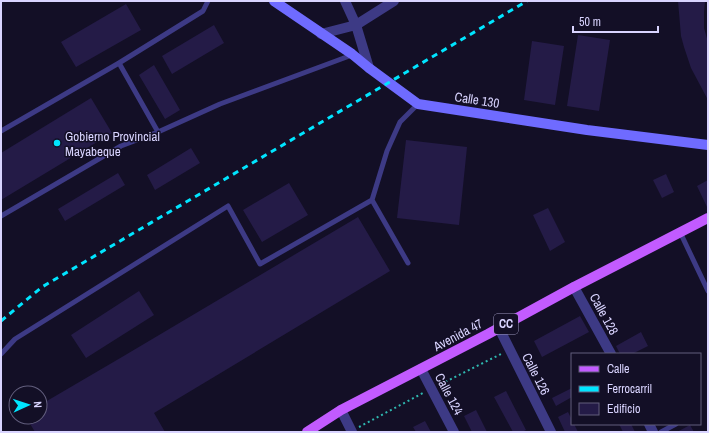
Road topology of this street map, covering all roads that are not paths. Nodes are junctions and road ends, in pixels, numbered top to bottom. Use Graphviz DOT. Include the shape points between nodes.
graph roads {
  1 [pos="208,1"];
  2 [pos="274,1"];
  3 [pos="345,1"];
  4 [pos="394,1"];
  5 [pos="356,25"];
  6 [pos="321,34"];
  7 [pos="352,54"];
  8 [pos="119,63"];
  9 [pos="369,68"];
  10 [pos="418,104"];
  11 [pos="1,131"];
  12 [pos="158,132"];
  13 [pos="708,145"];
  14 [pos="372,200"];
  15 [pos="1,216"];
  16 [pos="708,218"];
  17 [pos="680,232"];
  18 [pos="408,263"];
  19 [pos="574,287"];
  20 [pos="708,291"];
  21 [pos="499,328"];
  22 [pos="610,353"];
  23 [pos="1,354"];
  24 [pos="421,369"];
  25 [pos="341,410"];
  26 [pos="674,425"];
  27 [pos="307,432"];
  28 [pos="352,432"];
  29 [pos="454,432"];
  30 [pos="551,432"];
  31 [pos="661,432"];
  1 -- 8 [label="lane" via="203,11"];
  2 -- 6 [label="main road, Calle 130"];
  3 -- 5 [label="street"];
  4 -- 5 [label="street"];
  5 -- 6 [label="street"];
  5 -- 9 [label="street"];
  6 -- 7 [label="main road, Calle 130"];
  7 -- 9 [label="main road, Calle 130"];
  7 -- 12 [label="lane" via="220,104"];
  8 -- 11 [label="lane"];
  8 -- 12 [label="lane"];
  9 -- 10 [label="main road, Calle 130"];
  10 -- 13 [label="main road, Calle 130" via="587,130"];
  10 -- 14 [label="lane" via="400,122 387,151"];
  12 -- 15 [label="lane" via="121,146"];
  14 -- 18 [label="lane"];
  14 -- 23 [label="lane" via="260,264 228,206 15,339"];
  16 -- 17 [label="main road, Avenida 47 / CC"];
  17 -- 19 [label="main road, Avenida 47 / CC"];
  17 -- 20 [label="lane"];
  19 -- 21 [label="main road, Avenida 47 / CC"];
  19 -- 22 [label="street, Calle 128"];
  21 -- 24 [label="main road, Avenida 47 / CC"];
  21 -- 30 [label="street, Calle 126"];
  24 -- 25 [label="main road, Avenida 47 / CC"];
  24 -- 29 [label="street, Calle 124"];
  25 -- 27 [label="main road, Avenida 47 / CC"];
  25 -- 28 [label="street"];
  26 -- 31 [label="lane"];
}
